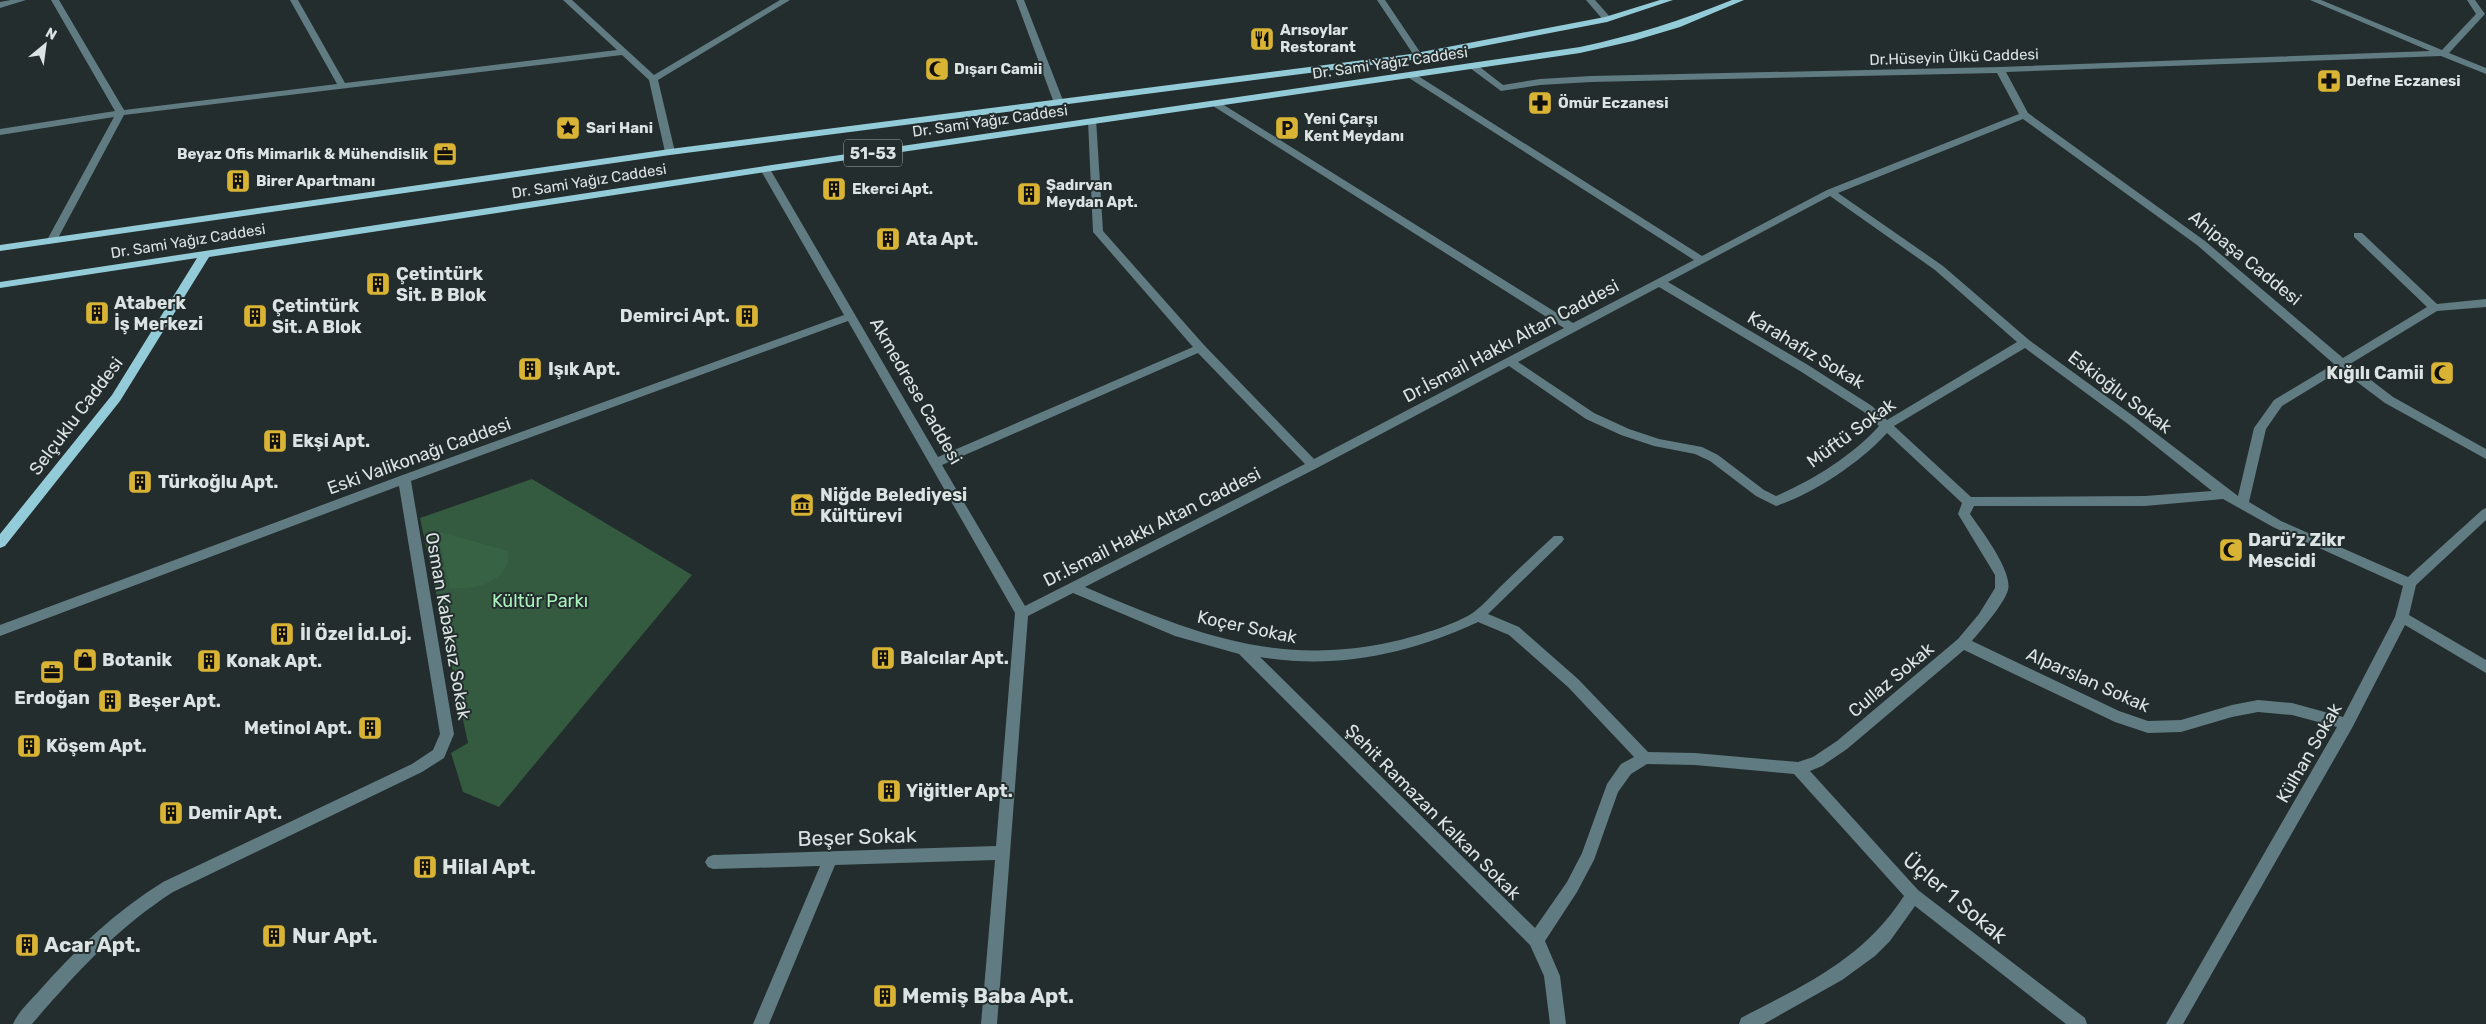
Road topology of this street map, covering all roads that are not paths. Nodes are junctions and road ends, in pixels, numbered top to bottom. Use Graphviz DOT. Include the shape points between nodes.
graph roads {
  1 [pos="22,0"];
  2 [pos="55,0"];
  3 [pos="294,0"];
  4 [pos="567,0"];
  5 [pos="786,0"];
  6 [pos="1020,0"];
  7 [pos="1380,0"];
  8 [pos="1590,0"];
  9 [pos="1669,0"];
  10 [pos="1740,0"];
  11 [pos="2314,0"];
  12 [pos="2471,0"];
  13 [pos="0,5"];
  14 [pos="1607,19"];
  15 [pos="625,52"];
  16 [pos="2444,53"];
  17 [pos="1418,55"];
  18 [pos="1473,66"];
  19 [pos="2000,70"];
  20 [pos="2486,71"];
  21 [pos="1412,76"];
  22 [pos="653,79"];
  23 [pos="343,87"];
  24 [pos="1059,102"];
  25 [pos="1216,104"];
  26 [pos="121,113"];
  27 [pos="2024,115"];
  28 [pos="1093,122"];
  29 [pos="0,132"];
  30 [pos="670,152"];
  31 [pos="765,169"];
  32 [pos="1831,192"];
  33 [pos="2358,235"];
  34 [pos="52,240"];
  35 [pos="0,248"];
  36 [pos="205,254"];
  37 [pos="1702,260"];
  38 [pos="1659,282"];
  39 [pos="0,285"];
  40 [pos="2486,303"];
  41 [pos="2434,308"];
  42 [pos="851,316"];
  43 [pos="1572,328"];
  44 [pos="2025,343"];
  45 [pos="1200,348"];
  46 [pos="1511,362"];
  47 [pos="2343,365"];
  48 [pos="1888,425"];
  49 [pos="2486,455"];
  50 [pos="935,462"];
  51 [pos="1313,465"];
  52 [pos="404,480"];
  53 [pos="2225,494"];
  54 [pos="1969,502"];
  55 [pos="2242,504"];
  56 [pos="2486,513"];
  57 [pos="1558,539"];
  58 [pos="0,543"];
  59 [pos="2410,583"];
  60 [pos="1071,586"];
  61 [pos="1022,613"];
  62 [pos="1478,616"];
  63 [pos="2402,618"];
  64 [pos="0,631"];
  65 [pos="1963,643"];
  66 [pos="1242,648"];
  67 [pos="2486,667"];
  68 [pos="2347,724"];
  69 [pos="1645,758"];
  70 [pos="1798,768"];
  71 [pos="1002,853"];
  72 [pos="830,859"];
  73 [pos="713,862"];
  74 [pos="1913,895"];
  75 [pos="1536,940"];
  76 [pos="21,1024"];
  77 [pos="761,1024"];
  78 [pos="989,1024"];
  79 [pos="1558,1024"];
  80 [pos="1748,1024"];
  81 [pos="2079,1024"];
  82 [pos="2174,1024"];
  1 -- 13 [label="street"];
  2 -- 26 [label="street"];
  3 -- 23 [label="street"];
  4 -- 15 [label="street"];
  5 -- 22 [label="street"];
  6 -- 24 [label="street"];
  7 -- 17 [label="street"];
  8 -- 14 [label="street"];
  9 -- 14 [label="main road, Dr. Sami Yağız Caddesi / 51-53"];
  10 -- 18 [label="main road, Dr. Sami Yağız Caddesi / 51-53" via="1630,40"];
  11 -- 16 [label="street"];
  12 -- 16 [label="street" via="2481,14"];
  14 -- 17 [label="main road, Dr. Sami Yağız Caddesi / 51-53"];
  15 -- 22 [label="street"];
  15 -- 23 [label="street"];
  16 -- 19 [label="street, Dr.Hüseyin Ülkü Caddesi"];
  16 -- 20 [label="street"];
  17 -- 24 [label="main road, Dr. Sami Yağız Caddesi / 51-53"];
  18 -- 19 [label="street, Dr.Hüseyin Ülkü Caddesi" via="1501,88 1591,79"];
  18 -- 21 [label="main road, Dr. Sami Yağız Caddesi / 51-53"];
  19 -- 27 [label="street, Ahipaşa Caddesi"];
  21 -- 25 [label="main road, Dr. Sami Yağız Caddesi / 51-53"];
  21 -- 37 [label="street"];
  22 -- 30 [label="street"];
  23 -- 26 [label="street"];
  24 -- 30 [label="main road, Dr. Sami Yağız Caddesi / 51-53"];
  25 -- 28 [label="main road, Dr. Sami Yağız Caddesi / 51-53"];
  25 -- 43 [label="street"];
  26 -- 29 [label="street"];
  26 -- 34 [label="street"];
  27 -- 32 [label="street, Dr.İsmail Hakkı Altan Caddesi"];
  27 -- 47 [label="street, Ahipaşa Caddesi" via="2200,243"];
  28 -- 31 [label="main road, Dr. Sami Yağız Caddesi / 51-53"];
  28 -- 45 [label="street" via="1098,232"];
  30 -- 34 [label="main road, Dr. Sami Yağız Caddesi / 51-53"];
  31 -- 36 [label="main road, Dr. Sami Yağız Caddesi / 51-53"];
  31 -- 42 [label="street, Akmedrese Caddesi"];
  32 -- 37 [label="street, Dr.İsmail Hakkı Altan Caddesi"];
  32 -- 44 [label="street, Eskioğlu Sokak" via="1938,268"];
  33 -- 41 [label="street"];
  34 -- 35 [label="main road, Dr. Sami Yağız Caddesi / 51-53"];
  36 -- 39 [label="main road, Dr. Sami Yağız Caddesi / 51-53"];
  36 -- 58 [label="main road, Selçuklu Caddesi" via="116,398"];
  37 -- 38 [label="street, Dr.İsmail Hakkı Altan Caddesi"];
  38 -- 43 [label="street, Dr.İsmail Hakkı Altan Caddesi"];
  38 -- 48 [label="street, Karahafız Sokak" via="1804,368"];
  40 -- 41 [label="street"];
  41 -- 47 [label="street"];
  42 -- 50 [label="street, Akmedrese Caddesi"];
  42 -- 52 [label="street, Eski Valikonağı Caddesi"];
  43 -- 46 [label="street, Dr.İsmail Hakkı Altan Caddesi"];
  44 -- 48 [label="street, Müftü Sokak"];
  44 -- 53 [label="street, Eskioğlu Sokak"];
  45 -- 50 [label="street"];
  45 -- 51 [label="street"];
  46 -- 48 [label="street, Müftü Sokak" via="1590,416 1642,438 1698,450 1776,501 1792,496 1874,441"];
  46 -- 51 [label="street, Dr.İsmail Hakkı Altan Caddesi"];
  47 -- 49 [label="street, Ahipaşa Caddesi" via="2389,400"];
  47 -- 55 [label="street" via="2278,403 2260,428"];
  48 -- 54 [label="street, Karahafız Sokak"];
  50 -- 61 [label="street, Akmedrese Caddesi"];
  51 -- 60 [label="street, Dr.İsmail Hakkı Altan Caddesi"];
  52 -- 64 [label="street, Eski Valikonağı Caddesi"];
  52 -- 76 [label="street, Osman Kabaksız Sokak" via="447,734 440,754 137,905 108,929"];
  53 -- 54 [label="street" via="2145,501"];
  53 -- 55 [label="street, Eskioğlu Sokak"];
  54 -- 65 [label="street, Cullaz Sokak" via="1964,514 2001,574 2002,589"];
  55 -- 59 [label="street, Eskioğlu Sokak" via="2277,524"];
  56 -- 59 [label="street"];
  57 -- 62 [label="street, Koçer Sokak"];
  59 -- 63 [label="street, Külhan Sokak"];
  60 -- 61 [label="street, Dr.İsmail Hakkı Altan Caddesi"];
  60 -- 66 [label="street, Koçer Sokak" via="1180,632"];
  61 -- 71 [label="street"];
  62 -- 66 [label="street, Koçer Sokak" via="1412,643 1362,654 1302,658"];
  62 -- 69 [label="street" via="1514,631 1573,683"];
  63 -- 67 [label="street"];
  63 -- 68 [label="street, Külhan Sokak"];
  65 -- 68 [label="street, Alparslan Sokak" via="2081,700 2153,728 2182,728 2218,714 2257,706 2281,706"];
  65 -- 70 [label="street, Cullaz Sokak" via="1842,745 1817,762"];
  66 -- 75 [label="street, Şehit Ramazan Kalkan Sokak"];
  68 -- 82 [label="street, Külhan Sokak"];
  69 -- 70 [label="street, Cullaz Sokak"];
  69 -- 75 [label="street" via="1626,769 1612,789 1600,817 1590,856"];
  70 -- 74 [label="street, Üçler 1 Sokak"];
  71 -- 72 [label="street, Beşer Sokak"];
  71 -- 78 [label="street"];
  72 -- 73 [label="street, Beşer Sokak"];
  72 -- 77 [label="street"];
  74 -- 80 [label="street" via="1884,936 1860,956 1829,979"];
  74 -- 81 [label="street, Üçler 1 Sokak"];
  75 -- 79 [label="street, Şehit Ramazan Kalkan Sokak" via="1552,976"];
}
